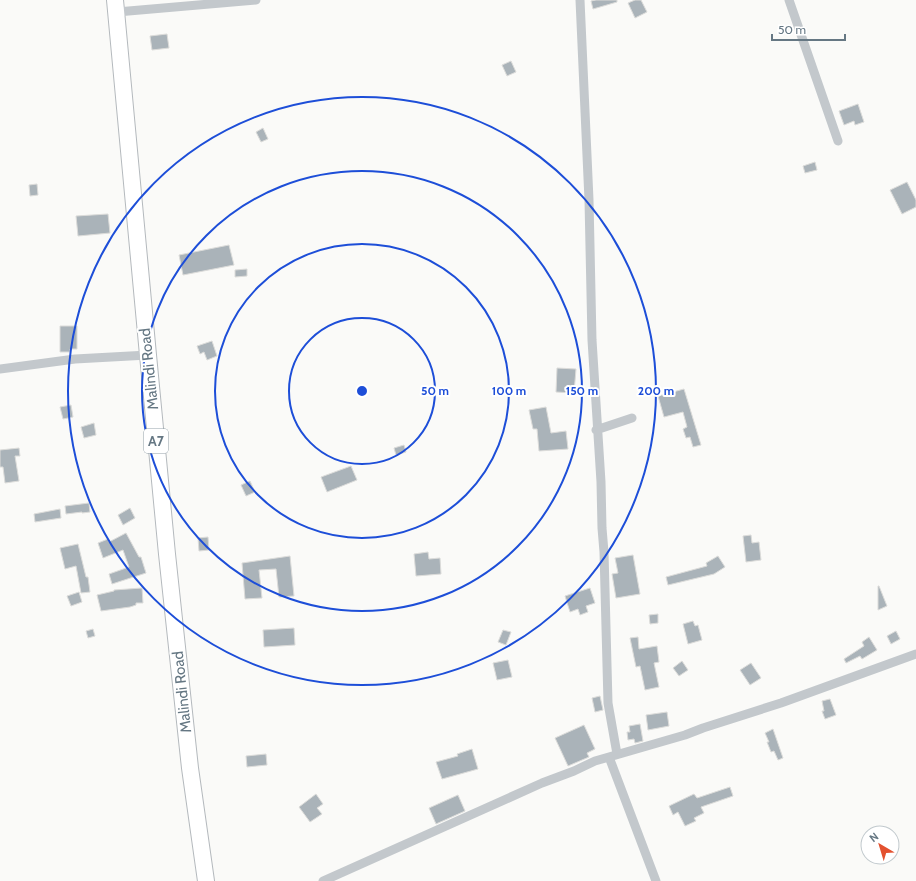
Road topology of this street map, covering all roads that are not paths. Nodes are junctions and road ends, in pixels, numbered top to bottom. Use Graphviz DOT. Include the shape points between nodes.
graph roads {
  1 [pos="256,0"];
  2 [pos="580,0"];
  3 [pos="789,0"];
  4 [pos="116,6"];
  5 [pos="838,141"];
  6 [pos="148,354"];
  7 [pos="0,369"];
  8 [pos="632,418"];
  9 [pos="596,430"];
  10 [pos="916,654"];
  11 [pos="613,755"];
  12 [pos="206,881"];
  13 [pos="323,881"];
  14 [pos="656,881"];
  1 -- 4 [label="street"];
  2 -- 9 [label="street"];
  3 -- 5 [label="street"];
  4 -- 6 [label="highway, Malindi Road / A7"];
  6 -- 7 [label="street" via="75,359"];
  6 -- 12 [label="highway, Malindi Road / A7" via="189,760"];
  8 -- 9 [label="street"];
  9 -- 11 [label="street" via="601,482 608,702"];
  10 -- 11 [label="street" via="685,735"];
  11 -- 13 [label="street" via="542,783"];
  11 -- 14 [label="street"];
}
